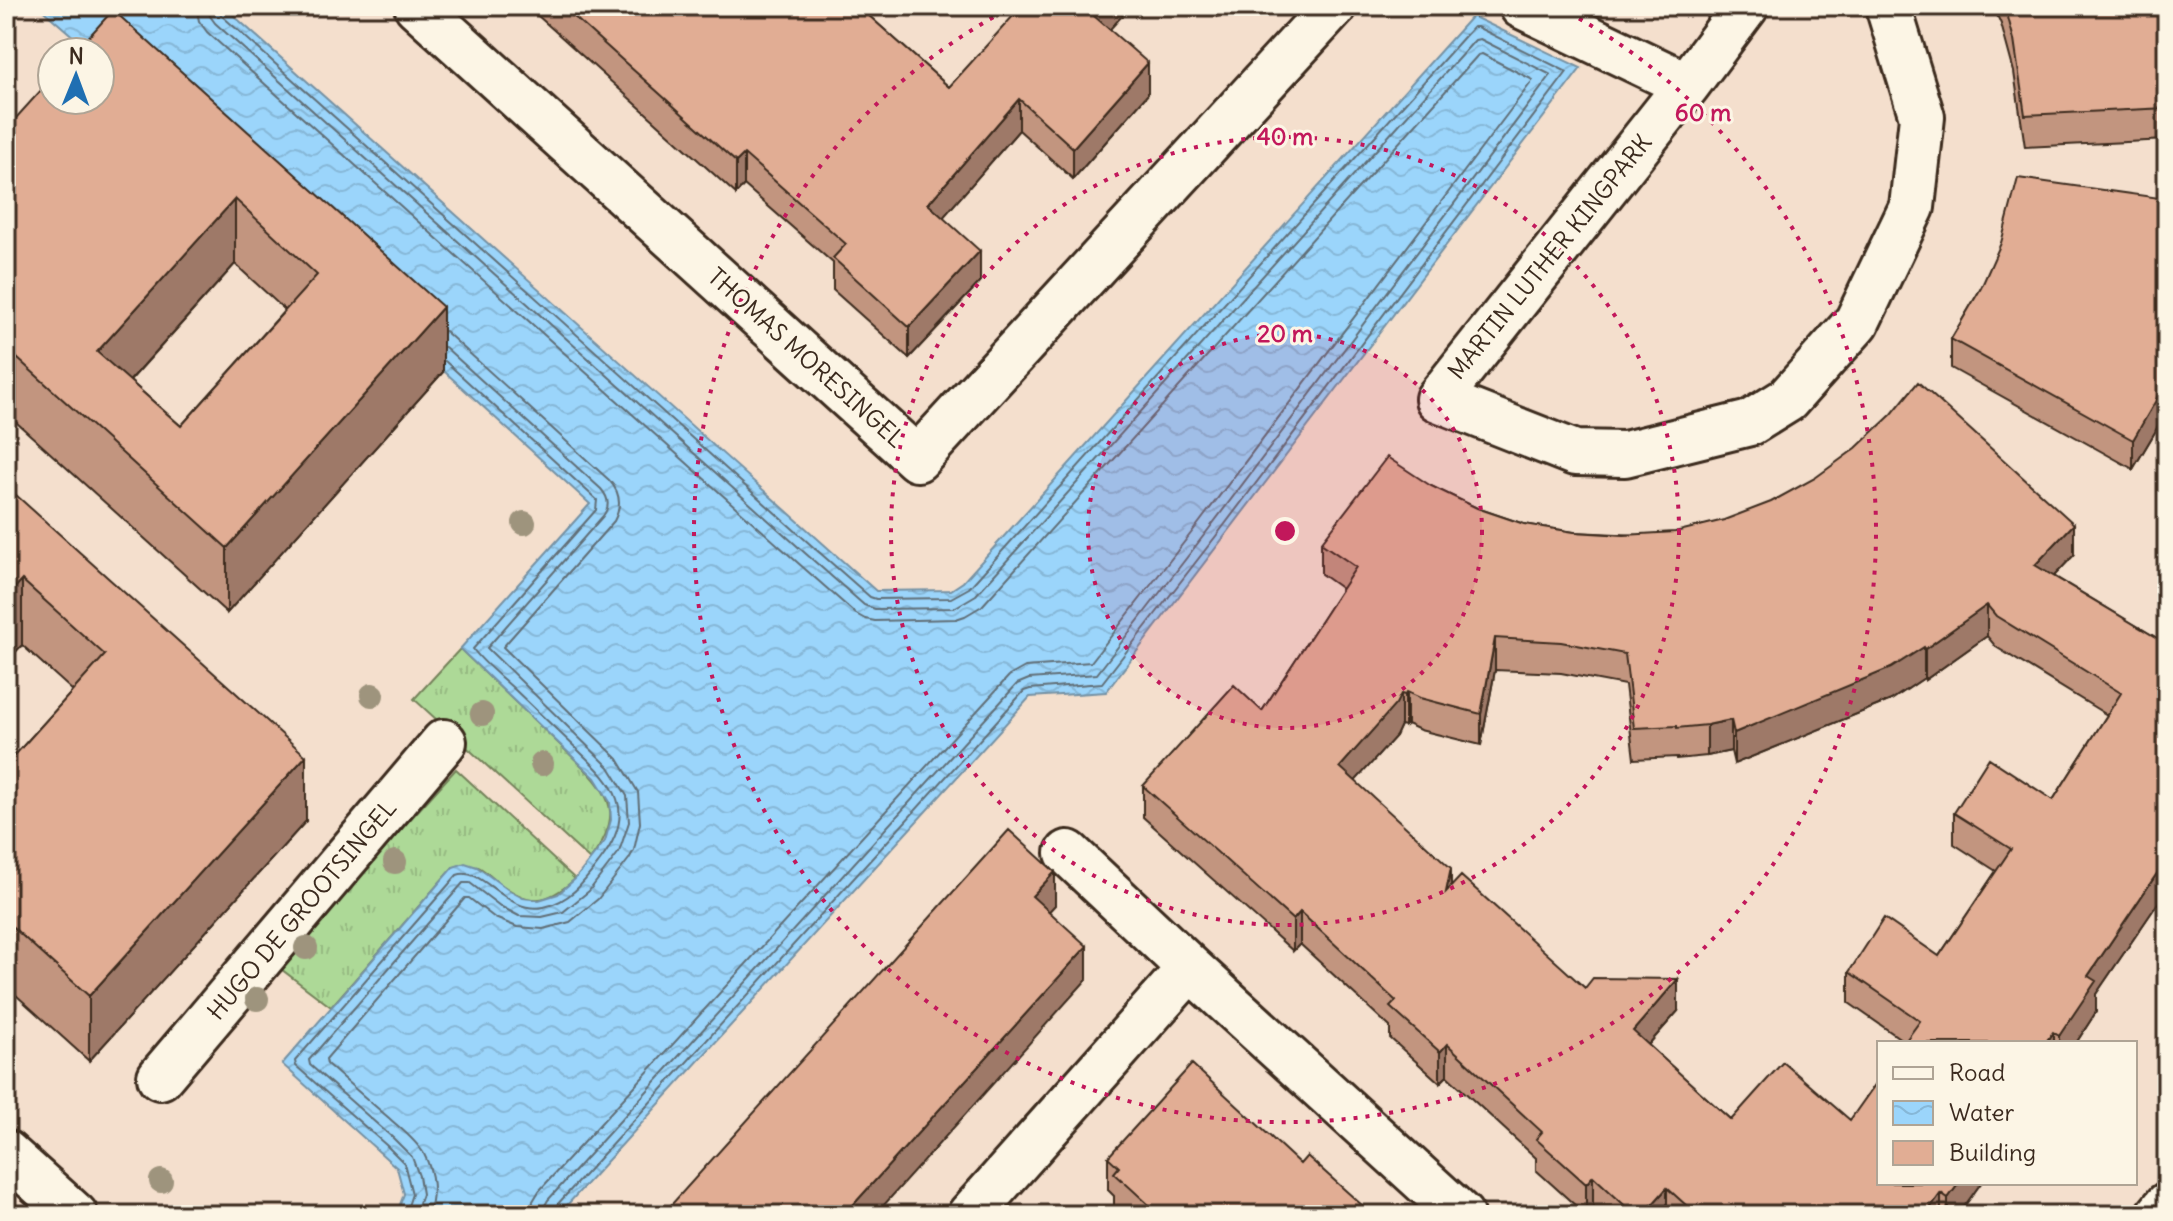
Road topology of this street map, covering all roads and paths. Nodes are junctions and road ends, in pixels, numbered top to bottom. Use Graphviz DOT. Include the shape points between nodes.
graph roads {
  1 [pos="417,6"];
  2 [pos="1334,6"];
  3 [pos="1522,6"];
  4 [pos="1746,6"];
  5 [pos="1888,6"];
  6 [pos="1687,85"];
  7 [pos="444,742"];
  8 [pos="1068,853"];
  9 [pos="1190,968"];
  10 [pos="160,1077"];
  11 [pos="6,1153"];
  12 [pos="2167,1205"];
  13 [pos="75,1215"];
  14 [pos="970,1215"];
  15 [pos="1461,1215"];
  16 [pos="2159,1215"];
  1 -- 2 [label="street, THOMAS MORESINGEL" via="917,459"];
  3 -- 6 [label="street"];
  4 -- 6 [label="street, MARTIN LUTHER KINGPARK"];
  5 -- 6 [label="street, MARTIN LUTHER KINGPARK" via="1922,117 1912,207 1857,322 1787,400 1750,423 1625,454 1575,453 1438,399"];
  7 -- 10 [label="street, HUGO DE GROOTSINGEL"];
  8 -- 9 [label="street"];
  9 -- 14 [label="street"];
  9 -- 15 [label="street"];
  11 -- 13 [label="street"];
  12 -- 16 [label="street"];
}
